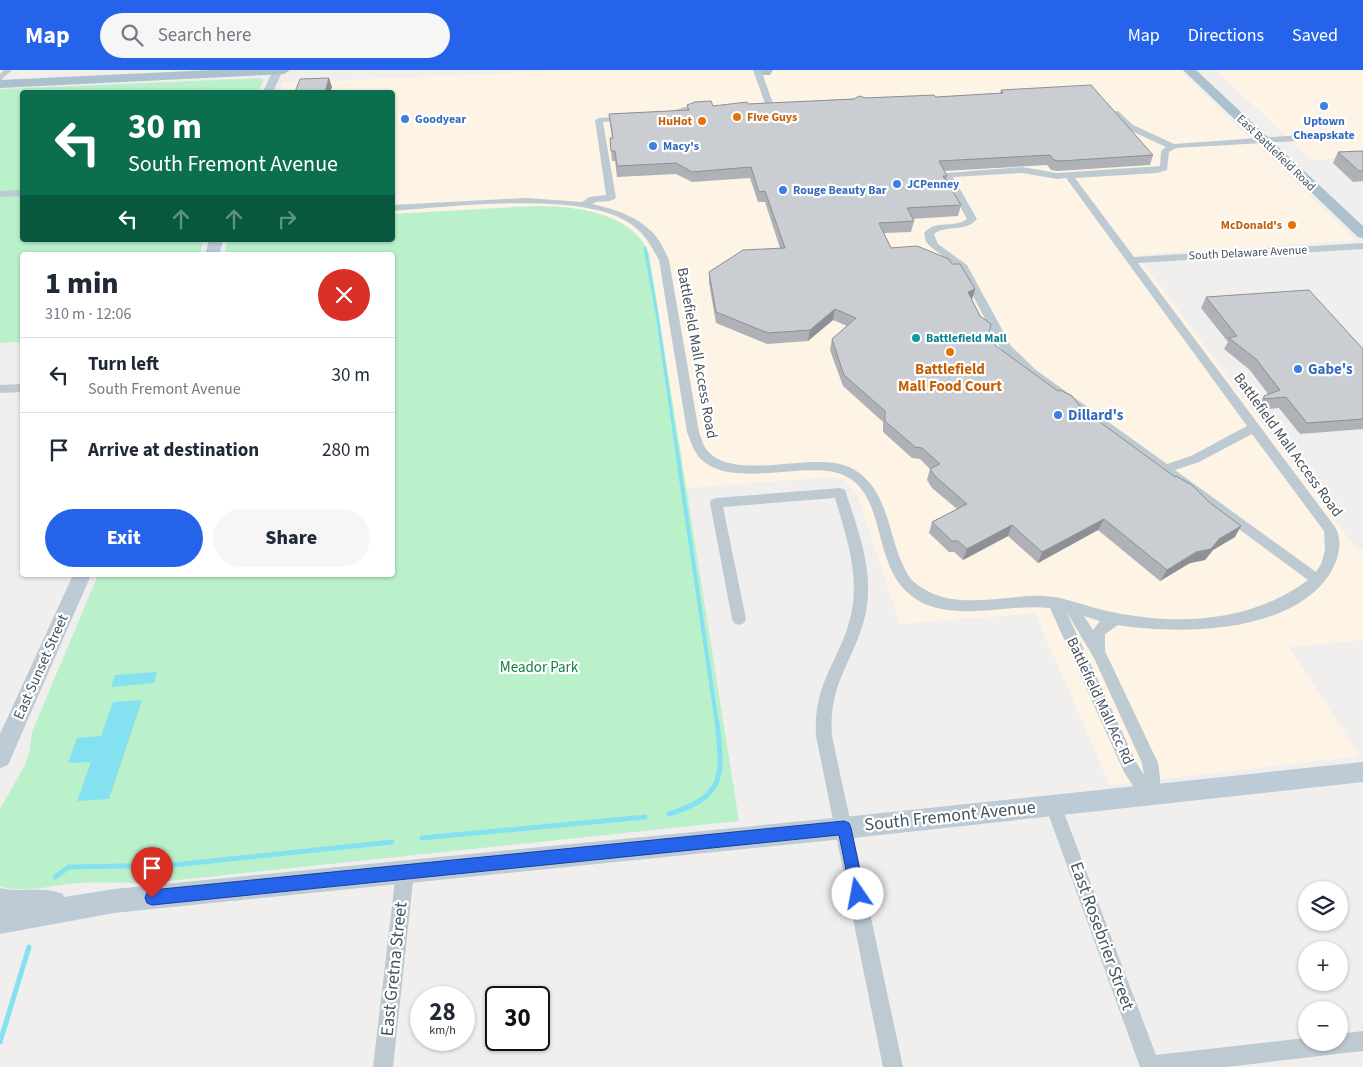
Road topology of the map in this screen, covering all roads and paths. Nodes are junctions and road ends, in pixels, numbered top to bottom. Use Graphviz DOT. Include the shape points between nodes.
graph roads {
  1 [pos="8,70"];
  2 [pos="279,70"];
  3 [pos="284,70"];
  4 [pos="764,70"];
  5 [pos="1189,70"];
  6 [pos="1205,70"];
  7 [pos="0,79"];
  8 [pos="0,84"];
  9 [pos="773,89"];
  10 [pos="269,90"];
  11 [pos="1107,104"];
  12 [pos="780,106"];
  13 [pos="716,107"];
  14 [pos="651,117"];
  15 [pos="638,118"];
  16 [pos="1315,137"];
  17 [pos="1276,139"];
  18 [pos="1262,140"];
  19 [pos="1173,146"];
  20 [pos="1068,175"];
  21 [pos="20,193"];
  22 [pos="0,194"];
  23 [pos="584,204"];
  24 [pos="395,208"];
  25 [pos="1363,222"];
  26 [pos="1363,234"];
  27 [pos="1363,246"];
  28 [pos="1132,260"];
  29 [pos="20,388"];
  30 [pos="0,389"];
  31 [pos="1255,427"];
  32 [pos="1166,469"];
  33 [pos="81,577"];
  34 [pos="1317,580"];
  35 [pos="1055,603"];
  36 [pos="1072,608"];
  37 [pos="738,619"];
  38 [pos="1118,620"];
  39 [pos="1100,656"];
  40 [pos="0,758"];
  41 [pos="1363,772"];
  42 [pos="1151,794"];
  43 [pos="1053,805"];
  44 [pos="844,828"];
  45 [pos="405,872"];
  46 [pos="0,900"];
  47 [pos="84,906"];
  48 [pos="0,922"];
  49 [pos="0,935"];
  50 [pos="1363,1041"];
  51 [pos="1150,1066"];
  52 [pos="383,1067"];
  53 [pos="894,1067"];
  1 -- 7 [label="street"];
  2 -- 3 [label="main road"];
  2 -- 8 [label="main road"];
  2 -- 10 [label="main road"];
  4 -- 9 [label="street"];
  4 -- 12 [label="street" via="766,106"];
  5 -- 18 [label="main road, East Battlefield Road"];
  6 -- 17 [label="main road, East Battlefield Road"];
  11 -- 19 [label="street" via="1130,127"];
  13 -- 14 [label="street" via="688,108 667,116"];
  15 -- 23 [label="street" via="599,120 611,198 592,199"];
  16 -- 17 [label="street"];
  17 -- 18 [label="street"];
  17 -- 25 [label="main road, East Battlefield Road"];
  18 -- 19 [label="street"];
  18 -- 26 [label="main road, East Battlefield Road"];
  19 -- 20 [label="street" via="1165,151 1166,166 1162,170"];
  20 -- 28 [label="street, Battlefield Mall Access Road"];
  20 -- 32 [label="street" via="1022,170 949,174 972,219 966,224 934,229 930,237 935,246 962,265 1011,353 1032,372"];
  21 -- 22 [label="street"];
  23 -- 24 [label="street, Battlefield Mall Access Road" via="530,200"];
  23 -- 35 [label="street, Battlefield Mall Access Road" via="633,222 651,237 662,254 694,440 702,453 716,464 734,469 820,466 852,473 874,498 902,580 914,592 931,600 963,607"];
  27 -- 28 [label="street, South Delaware Avenue"];
  28 -- 31 [label="street, Battlefield Mall Access Road"];
  29 -- 30 [label="street"];
  31 -- 32 [label="street" via="1195,459"];
  31 -- 34 [label="street, Battlefield Mall Access Road" via="1330,530 1333,550"];
  32 -- 34 [label="street"];
  33 -- 40 [label="main road, East Sunset Street"];
  34 -- 38 [label="street, Battlefield Mall Access Road" via="1307,590 1276,607 1233,620 1175,624"];
  35 -- 36 [label="street, Battlefield Mall Access Road"];
  35 -- 42 [label="street, Battlefield Mall Acc Rd" via="1130,767"];
  36 -- 38 [label="street, Battlefield Mall Access Road"];
  36 -- 39 [label="street"];
  37 -- 44 [label="street" via="716,504 840,493 863,578 857,619 828,685 823,721"];
  38 -- 39 [label="street" via="1098,630 1096,642"];
  39 -- 42 [label="street" via="1150,762 1153,772"];
  41 -- 42 [label="main road, South Fremont Avenue"];
  42 -- 43 [label="main road, South Fremont Avenue"];
  43 -- 44 [label="main road, South Fremont Avenue"];
  43 -- 51 [label="street, East Rosebrier Street"];
  44 -- 45 [label="main road, South Fremont Avenue"];
  44 -- 53 [label="street"];
  45 -- 47 [label="main road, South Fremont Avenue"];
  45 -- 52 [label="street, East Gretna Street"];
  46 -- 47 [label="main road" via="13,903 66,901"];
  47 -- 48 [label="main road, South Fremont Avenue"];
  47 -- 49 [label="main road"];
  50 -- 51 [label="street"];
}
